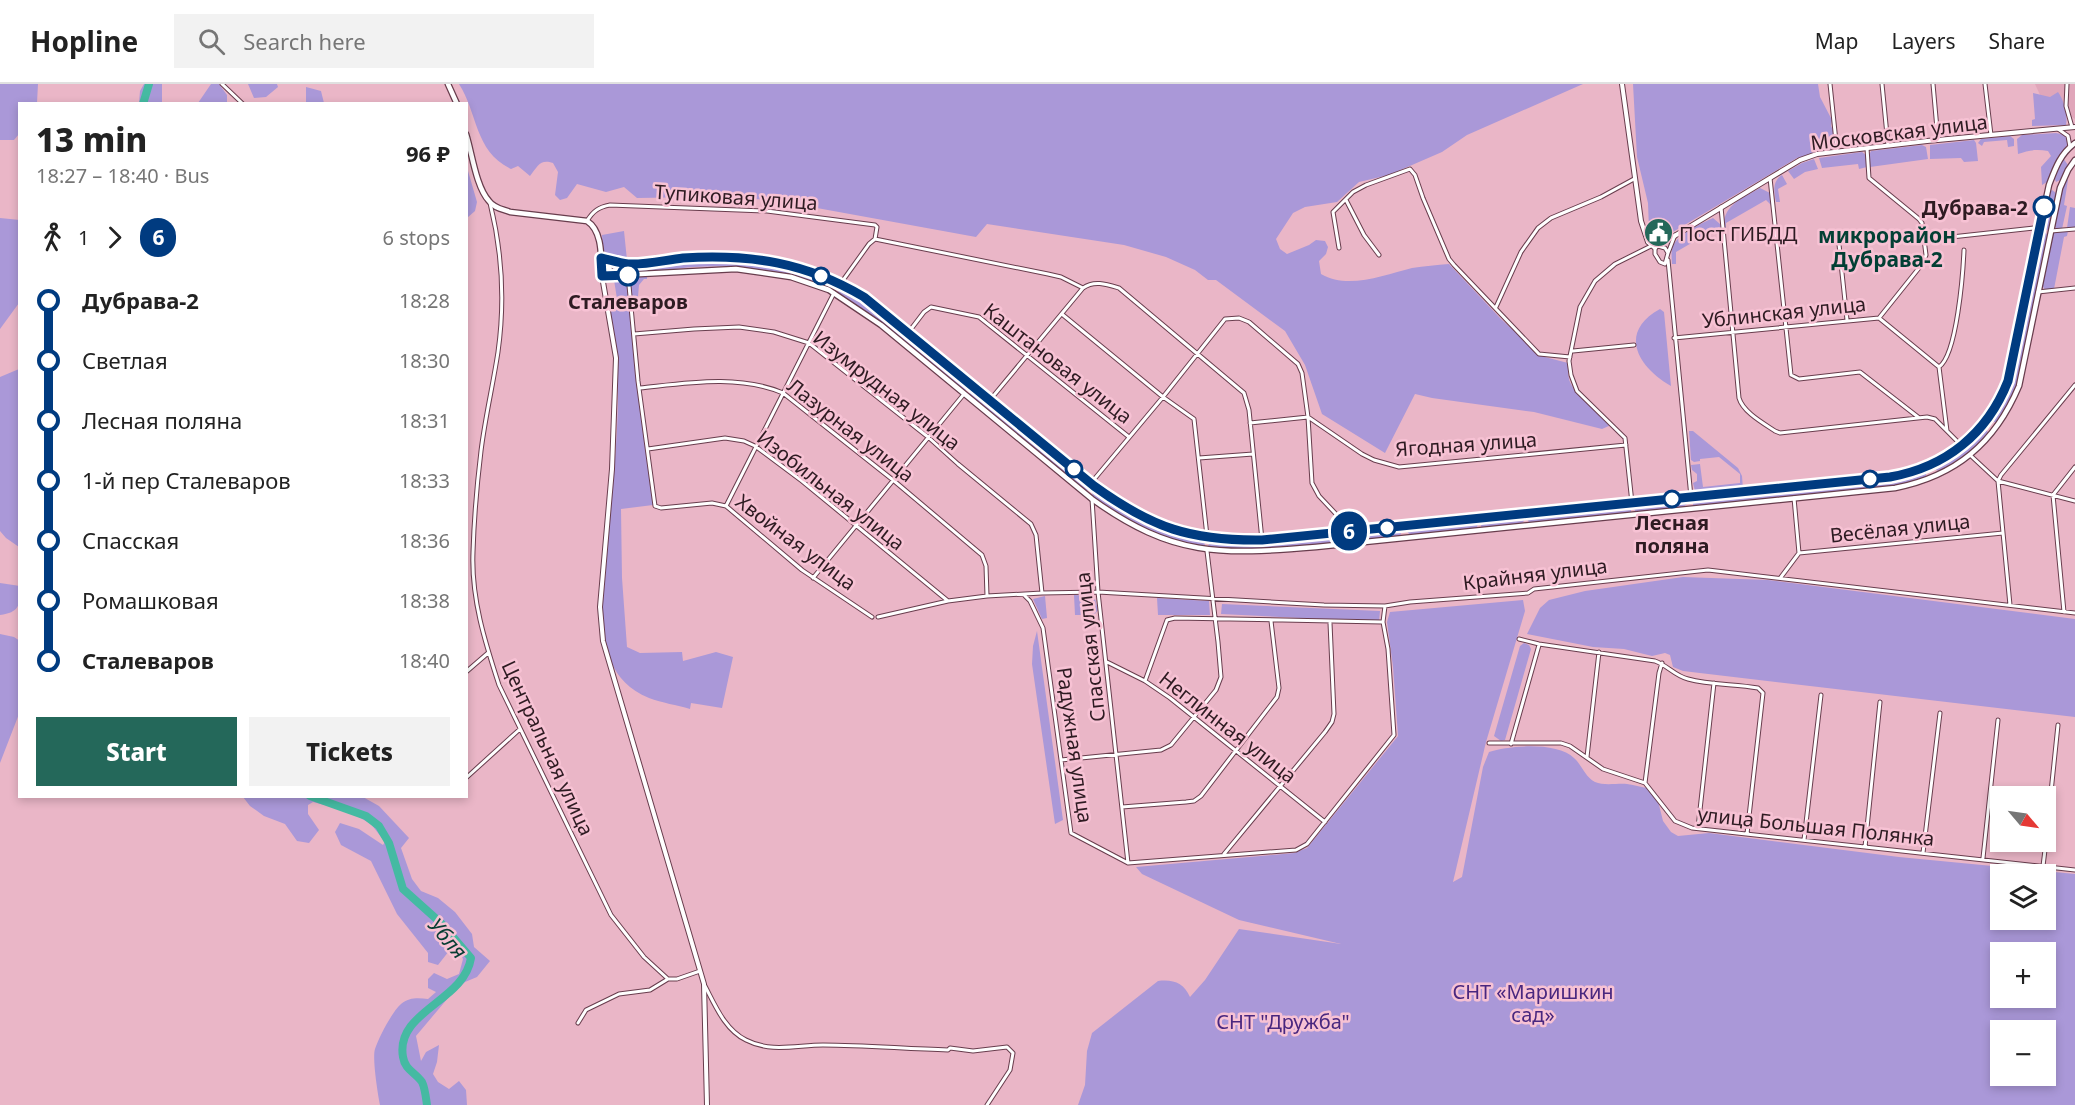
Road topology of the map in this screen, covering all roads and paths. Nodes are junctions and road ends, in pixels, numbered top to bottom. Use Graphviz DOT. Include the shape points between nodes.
graph roads {
  1 [pos="222,84"];
  2 [pos="448,84"];
  3 [pos="1622,84"];
  4 [pos="1830,84"];
  5 [pos="1882,84"];
  6 [pos="1933,84"];
  7 [pos="1985,84"];
  8 [pos="2067,84"];
  9 [pos="241,102"];
  10 [pos="456,102"];
  11 [pos="2074,127"];
  12 [pos="2058,129"];
  13 [pos="1991,135"];
  14 [pos="1938,140"];
  15 [pos="468,142"];
  16 [pos="2075,143"];
  17 [pos="1888,145"];
  18 [pos="2070,147"];
  19 [pos="1867,148"];
  20 [pos="1837,151"];
  21 [pos="2075,160"];
  22 [pos="1770,178"];
  23 [pos="1634,179"];
  24 [pos="2049,185"];
  25 [pos="2060,188"];
  26 [pos="1346,200"];
  27 [pos="490,203"];
  28 [pos="1721,207"];
  29 [pos="587,221"];
  30 [pos="2075,229"];
  31 [pos="2040,230"];
  32 [pos="2051,231"];
  33 [pos="1675,235"];
  34 [pos="1838,235"];
  35 [pos="875,239"];
  36 [pos="1924,240"];
  37 [pos="1655,247"];
  38 [pos="1339,248"];
  39 [pos="1964,250"];
  40 [pos="1668,253"];
  41 [pos="1379,255"];
  42 [pos="601,258"];
  43 [pos="612,260"];
  44 [pos="1668,260"];
  45 [pos="627,264"];
  46 [pos="1662,264"];
  47 [pos="628,275"];
  48 [pos="602,276"];
  49 [pos="612,276"];
  50 [pos="1669,276"];
  51 [pos="841,283"];
  52 [pos="1083,288"];
  53 [pos="2075,288"];
  54 [pos="2038,292"];
  55 [pos="834,293"];
  56 [pos="1496,308"];
  57 [pos="1063,315"];
  58 [pos="1879,318"];
  59 [pos="1848,321"];
  60 [pos="1787,327"];
  61 [pos="1732,332"];
  62 [pos="908,333"];
  63 [pos="634,334"];
  64 [pos="1674,338"];
  65 [pos="809,343"];
  66 [pos="1634,345"];
  67 [pos="1573,351"];
  68 [pos="1197,354"];
  69 [pos="1027,355"];
  70 [pos="1570,357"];
  71 [pos="1939,367"];
  72 [pos="972,385"];
  73 [pos="2075,385"];
  74 [pos="640,388"];
  75 [pos="783,393"];
  76 [pos="964,394"];
  77 [pos="1163,397"];
  78 [pos="990,400"];
  79 [pos="1308,417"];
  80 [pos="1919,418"];
  81 [pos="1250,423"];
  82 [pos="1986,423"];
  83 [pos="1995,430"];
  84 [pos="1947,431"];
  85 [pos="928,437"];
  86 [pos="1129,437"];
  87 [pos="1626,445"];
  88 [pos="755,446"];
  89 [pos="1961,446"];
  90 [pos="648,449"];
  91 [pos="1253,454"];
  92 [pos="1970,455"];
  93 [pos="1199,458"];
  94 [pos="1930,466"];
  95 [pos="2075,467"];
  96 [pos="1934,476"];
  97 [pos="893,480"];
  98 [pos="1998,481"];
  99 [pos="1093,484"];
  100 [pos="2053,495"];
  101 [pos="1090,496"];
  102 [pos="1691,497"];
  103 [pos="1794,498"];
  104 [pos="2075,501"];
  105 [pos="1632,503"];
  106 [pos="726,506"];
  107 [pos="1691,509"];
  108 [pos="1633,514"];
  109 [pos="1479,518"];
  110 [pos="856,526"];
  111 [pos="1404,526"];
  112 [pos="1480,530"];
  113 [pos="1352,531"];
  114 [pos="2003,533"];
  115 [pos="1405,537"];
  116 [pos="1207,538"];
  117 [pos="1262,540"];
  118 [pos="1207,551"];
  119 [pos="1799,553"];
  120 [pos="813,578"];
  121 [pos="1780,578"];
  122 [pos="1098,592"];
  123 [pos="1042,593"];
  124 [pos="1024,595"];
  125 [pos="987,596"];
  126 [pos="1213,599"];
  127 [pos="948,601"];
  128 [pos="2010,605"];
  129 [pos="1385,606"];
  130 [pos="2064,612"];
  131 [pos="2075,613"];
  132 [pos="872,617"];
  133 [pos="878,617"];
  134 [pos="1216,617"];
  135 [pos="1271,621"];
  136 [pos="1383,622"];
  137 [pos="1330,623"];
  138 [pos="1520,639"];
  139 [pos="1539,644"];
  140 [pos="1599,652"];
  141 [pos="488,653"];
  142 [pos="1107,662"];
  143 [pos="1662,663"];
  144 [pos="468,670"];
  145 [pos="1145,681"];
  146 [pos="1714,683"];
  147 [pos="1821,694"];
  148 [pos="1880,702"];
  149 [pos="1940,713"];
  150 [pos="1194,716"];
  151 [pos="1998,720"];
  152 [pos="2058,724"];
  153 [pos="520,729"];
  154 [pos="1489,743"];
  155 [pos="1510,744"];
  156 [pos="1235,751"];
  157 [pos="1115,755"];
  158 [pos="1587,757"];
  159 [pos="1061,760"];
  160 [pos="468,776"];
  161 [pos="1645,783"];
  162 [pos="2052,786"];
  163 [pos="1280,788"];
  164 [pos="1121,807"];
  165 [pos="1325,822"];
  166 [pos="1698,828"];
  167 [pos="1747,834"];
  168 [pos="1804,840"];
  169 [pos="1864,847"];
  170 [pos="1923,853"];
  171 [pos="1224,854"];
  172 [pos="1983,859"];
  173 [pos="1128,863"];
  174 [pos="2026,864"];
  175 [pos="2056,868"];
  176 [pos="2075,870"];
  177 [pos="700,971"];
  178 [pos="668,979"];
  179 [pos="704,984"];
  180 [pos="578,1023"];
  181 [pos="707,1105"];
  182 [pos="987,1105"];
  1 -- 9 [label="street"];
  2 -- 10 [label="main road"];
  3 -- 23 [label="street"];
  4 -- 20 [label="street"];
  5 -- 17 [label="street"];
  6 -- 14 [label="street"];
  7 -- 13 [label="street"];
  8 -- 11 [label="street" via="2066,106"];
  11 -- 12 [label="street, Московская улица"];
  12 -- 13 [label="street, Московская улица"];
  12 -- 18 [label="street" via="2068,136"];
  13 -- 14 [label="street, Московская улица"];
  14 -- 17 [label="street, Московская улица"];
  15 -- 27 [label="main road" via="479,184"];
  16 -- 18 [label="main road"];
  17 -- 19 [label="street, Московская улица"];
  18 -- 24 [label="main road" via="2056,166"];
  19 -- 20 [label="street, Московская улица"];
  19 -- 36 [label="street" via="1869,178 1919,219"];
  20 -- 22 [label="street, Московская улица" via="1800,160"];
  21 -- 25 [label="main road"];
  22 -- 28 [label="street, Московская улица"];
  22 -- 60 [label="street"];
  23 -- 37 [label="street" via="1641,221"];
  23 -- 56 [label="street" via="1538,228 1521,252"];
  24 -- 25 [label="main road"];
  24 -- 31 [label="main road"];
  25 -- 32 [label="main road"];
  26 -- 38 [label="street" via="1333,212"];
  26 -- 41 [label="street"];
  26 -- 56 [label="street" via="1366,185 1410,169 1449,259"];
  27 -- 29 [label="main road" via="510,212"];
  27 -- 141 [label="street, Центральная улица" via="498,239 501,316 481,451 473,552 478,615"];
  28 -- 33 [label="street, Московская улица"];
  28 -- 61 [label="street"];
  29 -- 35 [label="street, Тупиковая улица" via="602,206 610,205 732,209 875,225"];
  29 -- 42 [label="main road" via="598,234"];
  30 -- 32 [label="street"];
  31 -- 32 [label="main road"];
  31 -- 36 [label="street"];
  31 -- 82 [label="main road" via="2008,381"];
  32 -- 54 [label="main road"];
  33 -- 37 [label="street, Московская улица"];
  33 -- 40 [label="street"];
  34 -- 59 [label="street"];
  35 -- 51 [label="street"];
  35 -- 52 [label="street" via="1061,277"];
  36 -- 58 [label="street" via="1923,263"];
  37 -- 40 [label="street" via="1665,248"];
  37 -- 46 [label="street"];
  37 -- 67 [label="street, Московская улица" via="1615,264 1595,281 1580,307"];
  39 -- 71 [label="street" via="1962,289 1951,343 1946,360"];
  40 -- 44 [label="street"];
  42 -- 43 [label="main road"];
  42 -- 48 [label="main road"];
  43 -- 45 [label="main road"];
  43 -- 49 [label="main road"];
  44 -- 46 [label="street"];
  44 -- 50 [label="street"];
  45 -- 47 [label="main road"];
  45 -- 51 [label="main road" via="757,258"];
  46 -- 50 [label="street"];
  47 -- 49 [label="main road"];
  47 -- 55 [label="main road" via="745,269 791,277"];
  47 -- 63 [label="street"];
  48 -- 49 [label="main road"];
  48 -- 177 [label="street" via="616,358 612,469 600,607 603,641"];
  50 -- 64 [label="street"];
  51 -- 55 [label="main road"];
  51 -- 62 [label="main road"];
  52 -- 57 [label="street"];
  52 -- 68 [label="street" via="1097,283 1119,288"];
  53 -- 54 [label="street"];
  54 -- 83 [label="main road" via="2019,386"];
  55 -- 65 [label="street"];
  55 -- 76 [label="main road" via="881,325"];
  56 -- 70 [label="street" via="1539,354"];
  57 -- 69 [label="street"];
  57 -- 77 [label="street"];
  58 -- 59 [label="street, Ублинская улица"];
  58 -- 71 [label="street, Ублинская улица"];
  59 -- 60 [label="street, Ублинская улица"];
  60 -- 61 [label="street, Ублинская улица"];
  60 -- 80 [label="street" via="1794,378 1860,372"];
  61 -- 64 [label="street, Ублинская улица"];
  61 -- 80 [label="street" via="1740,404 1775,431"];
  62 -- 69 [label="street, Каштановая улица" via="931,307 972,314"];
  62 -- 72 [label="main road"];
  63 -- 65 [label="street, Изумрудная улица" via="739,327"];
  63 -- 74 [label="street"];
  64 -- 102 [label="street"];
  65 -- 75 [label="street"];
  65 -- 85 [label="street, Изумрудная улица"];
  66 -- 67 [label="street"];
  67 -- 70 [label="street, Московская улица"];
  68 -- 77 [label="street"];
  68 -- 79 [label="street" via="1225,319 1249,322 1298,364"];
  68 -- 81 [label="street" via="1244,393"];
  69 -- 78 [label="street"];
  69 -- 86 [label="street, Каштановая улица"];
  70 -- 87 [label="street" via="1577,391 1622,432"];
  71 -- 84 [label="street"];
  72 -- 76 [label="main road"];
  72 -- 78 [label="main road"];
  73 -- 98 [label="street"];
  74 -- 75 [label="street, Лазурная улица" via="738,381"];
  74 -- 90 [label="street"];
  75 -- 88 [label="street"];
  75 -- 97 [label="street, Лазурная улица"];
  76 -- 85 [label="street"];
  76 -- 101 [label="main road"];
  77 -- 86 [label="street"];
  77 -- 93 [label="street" via="1194,419"];
  78 -- 99 [label="main road"];
  79 -- 81 [label="street"];
  79 -- 87 [label="street, Ягодная улица" via="1362,454 1399,467"];
  79 -- 113 [label="street" via="1312,483"];
  80 -- 84 [label="street" via="1932,417"];
  81 -- 91 [label="street"];
  82 -- 83 [label="main road"];
  82 -- 89 [label="main road"];
  83 -- 92 [label="main road"];
  84 -- 89 [label="street"];
  85 -- 97 [label="street"];
  85 -- 123 [label="street, Изумрудная улица" via="1031,524 1036,535"];
  86 -- 99 [label="street"];
  87 -- 105 [label="street"];
  88 -- 90 [label="street, Изобильная улица" via="725,438"];
  88 -- 106 [label="street"];
  88 -- 110 [label="street, Изобильная улица"];
  89 -- 94 [label="main road"];
  90 -- 106 [label="street, Хвойная улица" via="658,508 712,503"];
  91 -- 93 [label="street"];
  91 -- 117 [label="street"];
  92 -- 96 [label="main road"];
  92 -- 98 [label="street"];
  93 -- 116 [label="street"];
  94 -- 96 [label="main road"];
  94 -- 102 [label="main road" via="1890,477"];
  95 -- 100 [label="street"];
  96 -- 103 [label="main road" via="1895,488"];
  97 -- 110 [label="street"];
  97 -- 125 [label="street, Лазурная улица" via="982,555"];
  98 -- 100 [label="street"];
  98 -- 114 [label="street"];
  99 -- 101 [label="main road"];
  99 -- 116 [label="main road" via="1153,523"];
  100 -- 104 [label="street"];
  100 -- 130 [label="street"];
  101 -- 118 [label="main road" via="1113,514 1156,537"];
  101 -- 122 [label="street, Спасская улица"];
  102 -- 105 [label="main road"];
  102 -- 107 [label="main road"];
  103 -- 107 [label="main road"];
  103 -- 119 [label="street"];
  105 -- 108 [label="main road"];
  105 -- 109 [label="main road"];
  106 -- 120 [label="street, Хвойная улица"];
  107 -- 108 [label="main road"];
  108 -- 112 [label="main road"];
  109 -- 111 [label="main road"];
  109 -- 112 [label="main road"];
  110 -- 120 [label="street"];
  110 -- 127 [label="street, Изобильная улица"];
  111 -- 113 [label="main road"];
  111 -- 115 [label="main road"];
  112 -- 115 [label="main road"];
  113 -- 117 [label="main road"];
  114 -- 119 [label="street, Весёлая улица"];
  114 -- 128 [label="street"];
  115 -- 118 [label="main road" via="1263,552"];
  116 -- 117 [label="main road"];
  116 -- 118 [label="main road"];
  118 -- 126 [label="street"];
  119 -- 121 [label="street"];
  120 -- 132 [label="street, Хвойная улица"];
  121 -- 128 [label="street, Крайняя улица"];
  121 -- 129 [label="street, Крайняя улица" via="1699,570 1534,589 1528,593"];
  122 -- 123 [label="street"];
  122 -- 126 [label="street"];
  122 -- 142 [label="street, Спасская улица"];
  123 -- 124 [label="street"];
  124 -- 125 [label="street"];
  124 -- 159 [label="street, Радужная улица" via="1043,628"];
  125 -- 127 [label="street"];
  126 -- 129 [label="street, Крайняя улица"];
  126 -- 134 [label="street"];
  127 -- 133 [label="street"];
  128 -- 130 [label="street, Крайняя улица"];
  129 -- 136 [label="street"];
  130 -- 131 [label="street, Крайняя улица"];
  134 -- 135 [label="street"];
  134 -- 145 [label="street" via="1167,620"];
  134 -- 150 [label="street" via="1221,677"];
  135 -- 137 [label="street"];
  135 -- 156 [label="street" via="1277,697"];
  136 -- 137 [label="street"];
  136 -- 165 [label="street" via="1394,735"];
  137 -- 163 [label="street" via="1332,722"];
  138 -- 139 [label="street"];
  139 -- 140 [label="street"];
  139 -- 155 [label="street"];
  140 -- 143 [label="street"];
  140 -- 158 [label="street"];
  141 -- 144 [label="street"];
  141 -- 153 [label="street, Центральная улица"];
  142 -- 145 [label="street, Неглинная улица"];
  142 -- 157 [label="street, Спасская улица"];
  143 -- 146 [label="street" via="1687,679"];
  143 -- 161 [label="street"];
  145 -- 150 [label="street, Неглинная улица"];
  146 -- 166 [label="street"];
  146 -- 167 [label="street" via="1758,688 1763,693"];
  147 -- 168 [label="street"];
  148 -- 169 [label="street"];
  149 -- 170 [label="street"];
  150 -- 156 [label="street, Неглинная улица"];
  150 -- 157 [label="street" via="1171,745 1161,750"];
  151 -- 172 [label="street"];
  152 -- 162 [label="street"];
  153 -- 160 [label="street"];
  153 -- 178 [label="street, Центральная улица" via="611,915 644,957"];
  154 -- 155 [label="street"];
  155 -- 158 [label="street" via="1561,743"];
  156 -- 163 [label="street, Неглинная улица"];
  156 -- 164 [label="street" via="1194,801"];
  157 -- 159 [label="street"];
  157 -- 164 [label="street, Спасская улица"];
  158 -- 161 [label="street" via="1603,769"];
  159 -- 173 [label="street, Радужная улица" via="1071,833"];
  161 -- 166 [label="street, улица Большая Полянка" via="1675,821"];
  163 -- 165 [label="street, Неглинная улица"];
  163 -- 171 [label="street"];
  164 -- 173 [label="street, Спасская улица"];
  165 -- 171 [label="street" via="1307,844 1296,850"];
  166 -- 167 [label="street, улица Большая Полянка"];
  167 -- 168 [label="street, улица Большая Полянка"];
  168 -- 169 [label="street, улица Большая Полянка"];
  169 -- 170 [label="street, улица Большая Полянка"];
  170 -- 172 [label="street, улица Большая Полянка"];
  171 -- 173 [label="street"];
  172 -- 174 [label="street, улица Большая Полянка"];
  175 -- 176 [label="street, улица Большая Полянка"];
  177 -- 178 [label="street"];
  177 -- 179 [label="street"];
  178 -- 180 [label="street" via="650,990 619,994 586,1010"];
  179 -- 181 [label="street"];
  179 -- 182 [label="street" via="721,1018 744,1040 765,1047 821,1044 973,1051 1007,1047 1013,1053 1010,1070"];
}
